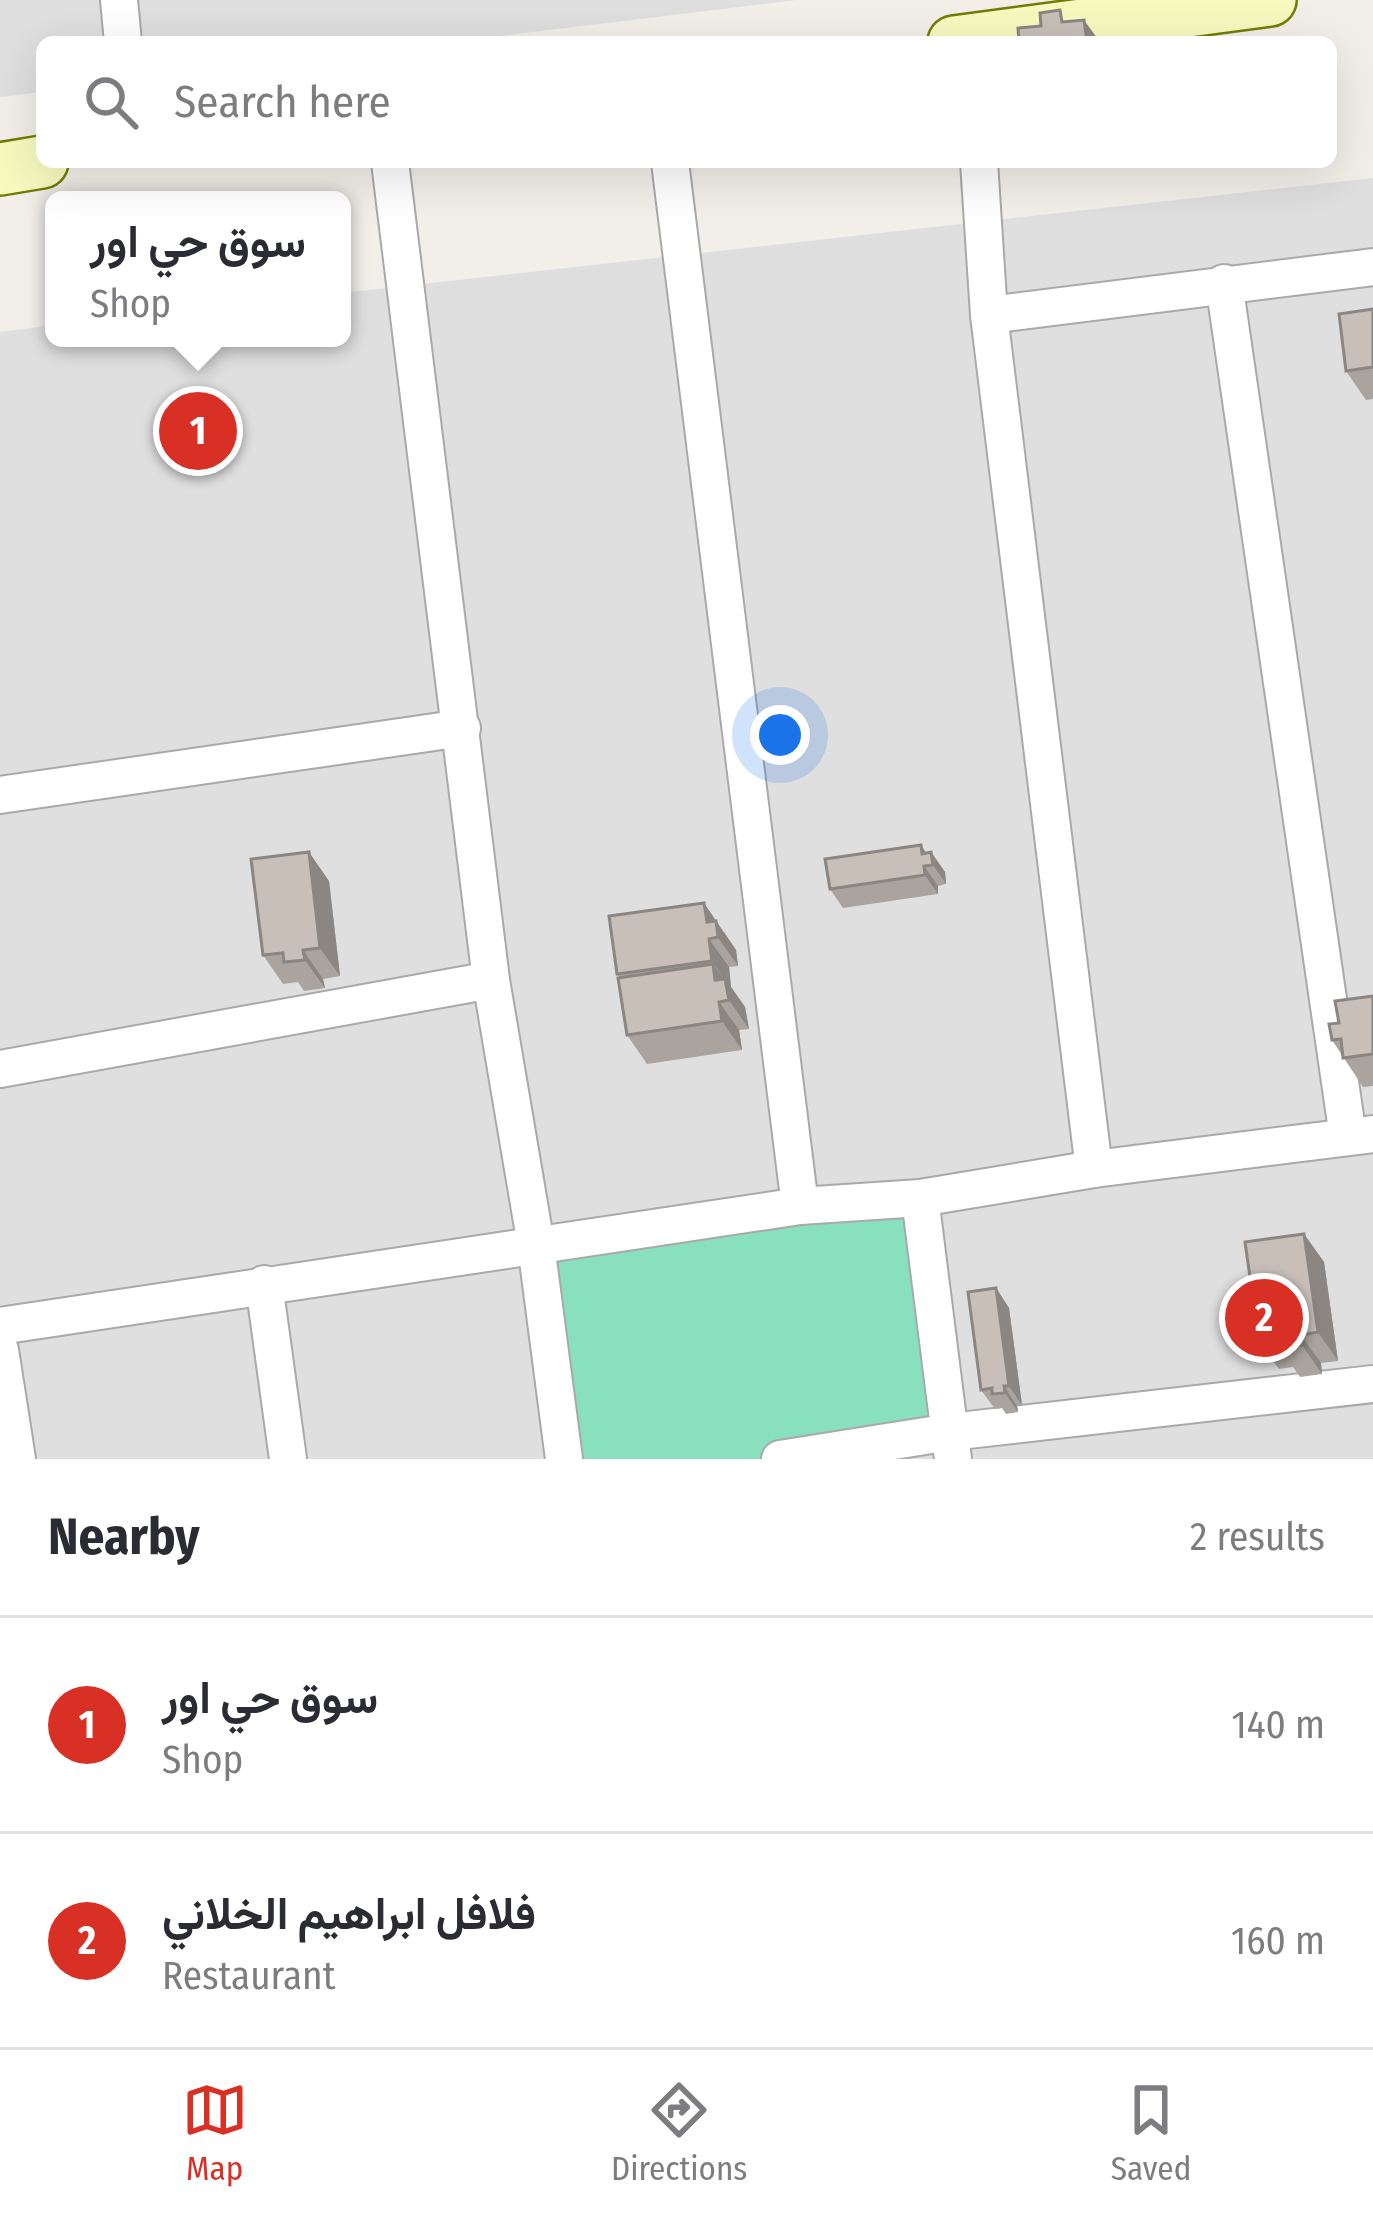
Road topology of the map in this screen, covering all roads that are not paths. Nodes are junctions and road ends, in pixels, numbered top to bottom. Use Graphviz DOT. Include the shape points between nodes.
graph roads {
  1 [pos="119,0"];
  2 [pos="1270,0"];
  3 [pos="1048,14"];
  4 [pos="122,36"];
  5 [pos="980,36"];
  6 [pos="36,163"];
  7 [pos="391,168"];
  8 [pos="671,168"];
  9 [pos="979,168"];
  10 [pos="0,169"];
  11 [pos="1373,267"];
  12 [pos="1224,283"];
  13 [pos="989,315"];
  14 [pos="462,728"];
  15 [pos="0,795"];
  16 [pos="491,980"];
  17 [pos="0,1069"];
  18 [pos="1360,1136"];
  19 [pos="1094,1169"];
  20 [pos="920,1198"];
  21 [pos="800,1206"];
  22 [pos="536,1245"];
  23 [pos="264,1284"];
  24 [pos="0,1326"];
  25 [pos="0,1350"];
  26 [pos="1373,1384"];
  27 [pos="951,1445"];
  28 [pos="17,1459"];
  29 [pos="288,1459"];
  30 [pos="564,1459"];
  31 [pos="780,1459"];
  1 -- 4 [label="street"];
  2 -- 3 [label="street"];
  3 -- 5 [label="street"];
  6 -- 10 [label="street"];
  7 -- 14 [label="street"];
  8 -- 21 [label="street"];
  9 -- 13 [label="street"];
  11 -- 12 [label="street"];
  12 -- 13 [label="street"];
  12 -- 18 [label="street"];
  13 -- 19 [label="street"];
  14 -- 15 [label="street"];
  14 -- 16 [label="street"];
  16 -- 17 [label="street"];
  16 -- 22 [label="street"];
  18 -- 19 [label="street"];
  19 -- 20 [label="street"];
  20 -- 21 [label="street"];
  20 -- 27 [label="street"];
  21 -- 22 [label="street"];
  22 -- 23 [label="street"];
  22 -- 30 [label="street"];
  23 -- 24 [label="street"];
  23 -- 29 [label="street"];
  25 -- 28 [label="street"];
  26 -- 27 [label="street"];
  27 -- 31 [label="street"];
}
